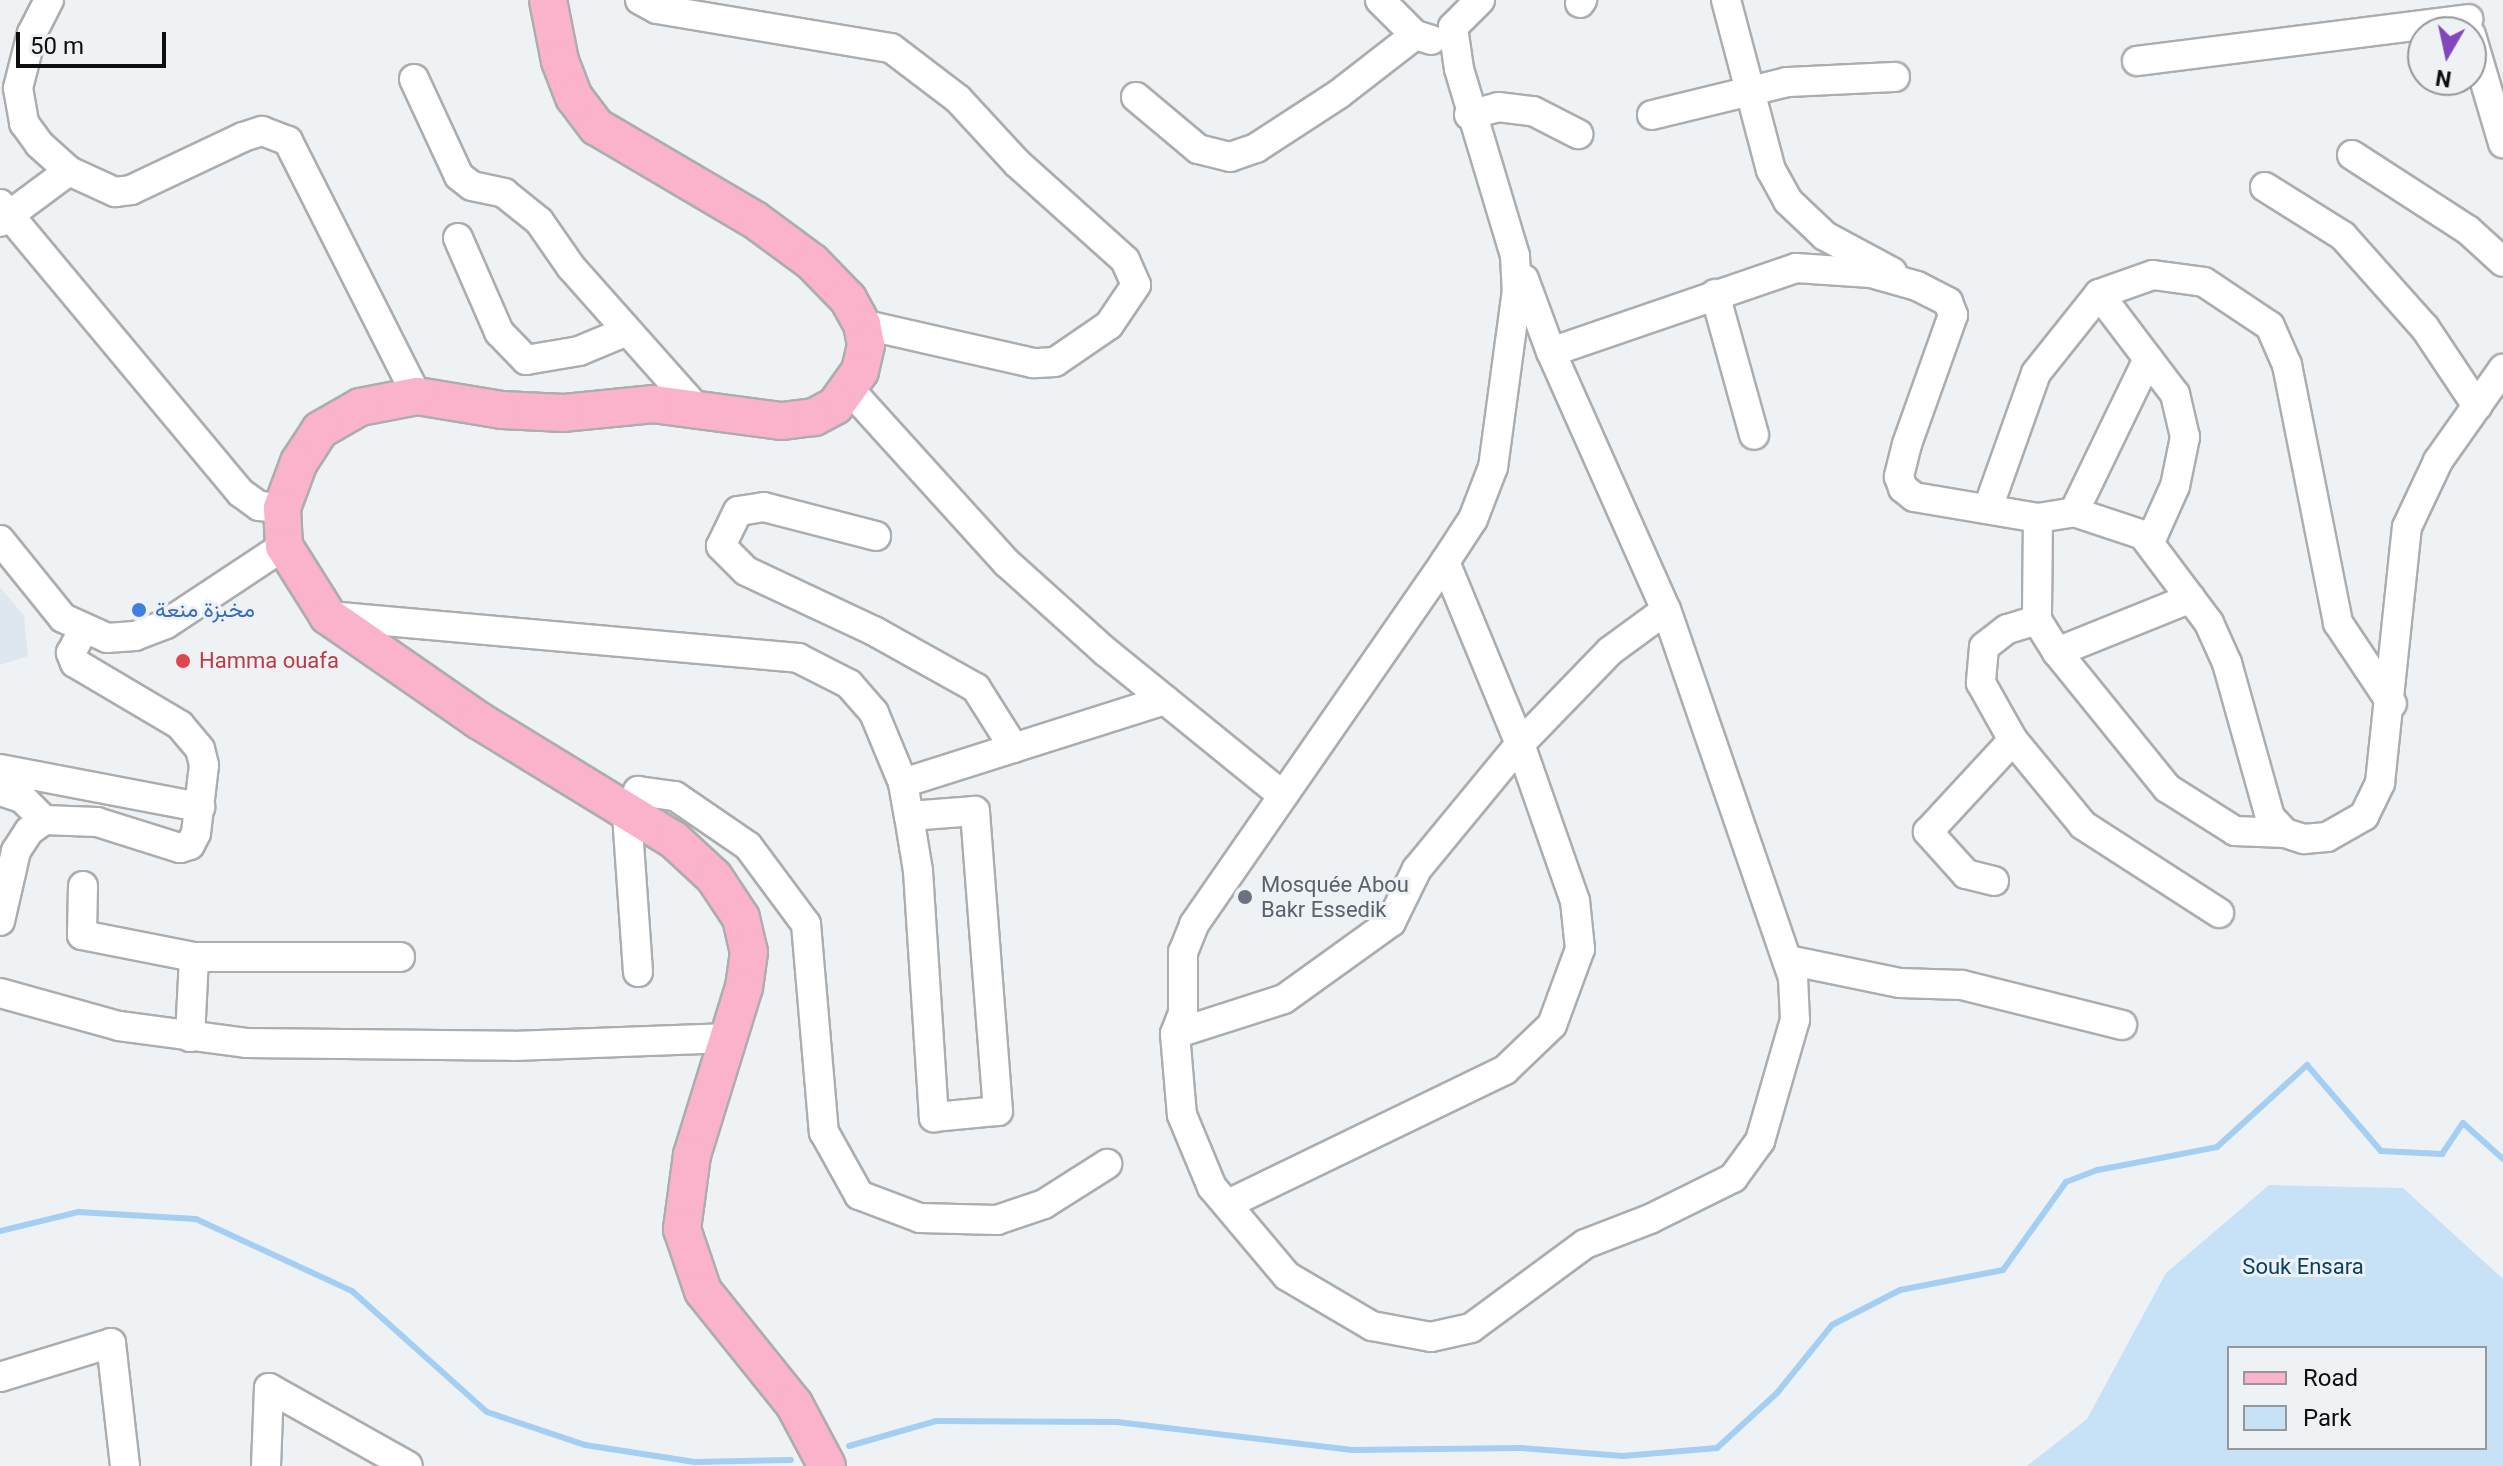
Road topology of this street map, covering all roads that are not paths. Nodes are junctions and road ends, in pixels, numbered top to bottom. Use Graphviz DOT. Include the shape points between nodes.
graph roads {
  1 [pos="49,0"];
  2 [pos="548,0"];
  3 [pos="640,0"];
  4 [pos="1380,0"];
  5 [pos="1480,0"];
  6 [pos="1726,0"];
  7 [pos="1453,27"];
  8 [pos="2407,28"];
  9 [pos="1415,35"];
  10 [pos="2137,61"];
  11 [pos="1895,77"];
  12 [pos="414,79"];
  13 [pos="2487,86"];
  14 [pos="1750,90"];
  15 [pos="1136,97"];
  16 [pos="1469,115"];
  17 [pos="1652,115"];
  18 [pos="1578,134"];
  19 [pos="2503,143"];
  20 [pos="2352,155"];
  21 [pos="69,171"];
  22 [pos="2265,187"];
  23 [pos="2,213"];
  24 [pos="458,238"];
  25 [pos="1515,256"];
  26 [pos="2503,262"];
  27 [pos="1917,286"];
  28 [pos="1715,294"];
  29 [pos="2099,294"];
  30 [pos="862,324"];
  31 [pos="627,331"];
  32 [pos="1551,352"];
  33 [pos="2148,359"];
  34 [pos="2503,369"];
  35 [pos="850,390"];
  36 [pos="417,396"];
  37 [pos="2477,406"];
  38 [pos="697,409"];
  39 [pos="1754,435"];
  40 [pos="282,508"];
  41 [pos="1988,508"];
  42 [pos="2074,512"];
  43 [pos="2038,518"];
  44 [pos="876,536"];
  45 [pos="0,540"];
  46 [pos="2150,542"];
  47 [pos="284,546"];
  48 [pos="1445,562"];
  49 [pos="2191,598"];
  50 [pos="1666,610"];
  51 [pos="328,616"];
  52 [pos="2037,620"];
  53 [pos="83,630"];
  54 [pos="2057,652"];
  55 [pos="1165,700"];
  56 [pos="2392,704"];
  57 [pos="2013,740"];
  58 [pos="1520,744"];
  59 [pos="1014,748"];
  60 [pos="0,769"];
  61 [pos="903,783"];
  62 [pos="0,791"];
  63 [pos="1281,794"];
  64 [pos="200,807"];
  65 [pos="627,813"];
  66 [pos="909,816"];
  67 [pos="44,820"];
  68 [pos="2285,833"];
  69 [pos="1994,881"];
  70 [pos="83,886"];
  71 [pos="1,910"];
  72 [pos="2219,913"];
  73 [pos="194,957"];
  74 [pos="400,957"];
  75 [pos="1788,960"];
  76 [pos="638,972"];
  77 [pos="0,993"];
  78 [pos="2122,1025"];
  79 [pos="1175,1034"];
  80 [pos="190,1037"];
  81 [pos="730,1038"];
  82 [pos="1107,1164"];
  83 [pos="1228,1204"];
  84 [pos="0,1377"];
  85 [pos="400,1464"];
  86 [pos="125,1466"];
  87 [pos="266,1466"];
  88 [pos="827,1466"];
  1 -- 21 [label="street" via="24,59 18,107 39,144"];
  2 -- 30 [label="main road" via="560,61 574,97 597,127 755,220 800,253 848,299"];
  3 -- 30 [label="street" via="657,9 891,48 958,99 1017,163 1125,260 1136,285 1109,325 1055,362 1033,363"];
  4 -- 9 [label="street"];
  5 -- 7 [label="street"];
  6 -- 14 [label="street"];
  7 -- 9 [label="street" via="1441,40"];
  7 -- 16 [label="street"];
  8 -- 10 [label="street"];
  9 -- 15 [label="street" via="1339,94 1256,148 1230,157 1198,149"];
  11 -- 14 [label="street" via="1787,82"];
  12 -- 31 [label="street" via="459,176 472,186 504,193 539,221"];
  13 -- 19 [label="street"];
  14 -- 17 [label="street"];
  14 -- 27 [label="street" via="1771,170 1802,220"];
  16 -- 18 [label="street" via="1498,107 1533,111"];
  16 -- 25 [label="street"];
  20 -- 26 [label="street" via="2468,230"];
  21 -- 23 [label="street"];
  21 -- 36 [label="street" via="115,192 131,190 262,131 288,141"];
  22 -- 37 [label="street" via="2343,236 2425,328"];
  23 -- 40 [label="street" via="241,493 259,506"];
  24 -- 31 [label="street" via="499,332 526,360 579,351"];
  25 -- 32 [label="street"];
  25 -- 48 [label="street" via="1517,311 1493,467 1473,519"];
  27 -- 28 [label="street" via="1871,273 1796,268"];
  27 -- 41 [label="street" via="1948,302 1953,315 1899,477 1914,497"];
  28 -- 32 [label="street"];
  28 -- 39 [label="street"];
  29 -- 33 [label="street"];
  29 -- 41 [label="street" via="2036,373"];
  29 -- 56 [label="street" via="2153,275 2204,282 2270,326 2287,365 2338,623"];
  30 -- 35 [label="main road" via="866,345"];
  31 -- 38 [label="street"];
  32 -- 50 [label="street"];
  33 -- 42 [label="street"];
  33 -- 46 [label="street" via="2175,394 2185,437 2175,486"];
  34 -- 37 [label="street"];
  35 -- 38 [label="main road" via="814,417 781,421"];
  35 -- 55 [label="street" via="1007,563"];
  36 -- 38 [label="main road" via="564,413 654,404"];
  36 -- 40 [label="main road" via="360,407 320,430 299,462"];
  37 -- 56 [label="street" via="2419,493 2407,527 2399,566"];
  40 -- 47 [label="main road"];
  41 -- 43 [label="street"];
  42 -- 43 [label="street"];
  42 -- 46 [label="street"];
  43 -- 52 [label="street"];
  44 -- 59 [label="street" via="764,507 738,511 721,546 746,571 874,631 976,688"];
  45 -- 53 [label="street" via="63,618"];
  46 -- 49 [label="street"];
  47 -- 51 [label="main road"];
  47 -- 53 [label="street" via="166,624 135,636 107,638"];
  48 -- 58 [label="street"];
  48 -- 63 [label="street"];
  49 -- 54 [label="street"];
  49 -- 68 [label="street" via="2227,663 2270,817"];
  50 -- 58 [label="street" via="1610,651"];
  50 -- 75 [label="street"];
  51 -- 61 [label="street" via="798,658 824,666 849,684 874,713"];
  51 -- 65 [label="main road" via="478,720"];
  52 -- 54 [label="street"];
  52 -- 57 [label="street" via="2007,629 1984,647 1981,683"];
  53 -- 64 [label="street" via="71,653 75,663 172,719 200,749"];
  54 -- 68 [label="street" via="2167,788 2235,831"];
  55 -- 59 [label="street"];
  55 -- 63 [label="street"];
  56 -- 68 [label="street" via="2380,783 2364,816 2327,837 2304,839"];
  57 -- 69 [label="street" via="1928,832 1966,874"];
  57 -- 72 [label="street" via="2083,825"];
  58 -- 79 [label="street" via="1417,869 1391,922 1284,999"];
  58 -- 83 [label="street" via="1576,917 1580,949 1552,1025 1505,1070"];
  59 -- 61 [label="street"];
  60 -- 64 [label="street"];
  61 -- 66 [label="street"];
  62 -- 67 [label="street" via="22,798"];
  63 -- 79 [label="street" via="1194,925 1183,952 1183,1013"];
  64 -- 67 [label="street" via="196,833 190,845 180,848 97,822"];
  65 -- 76 [label="street"];
  65 -- 81 [label="main road" via="674,840 714,877 741,918 749,952"];
  65 -- 82 [label="street" via="638,791 675,796 748,846 806,924 824,1132 859,1195 920,1218 997,1220 1044,1204"];
  66 -- 66 [label="street" via="975,811 998,1111 934,1117 918,871"];
  67 -- 71 [label="street" via="16,851"];
  70 -- 73 [label="street" via="82,935"];
  73 -- 74 [label="street"];
  73 -- 80 [label="street"];
  75 -- 78 [label="street" via="1900,983 1962,985"];
  75 -- 83 [label="street" via="1797,998 1795,1020 1750,1160 1733,1178 1574,1251 1471,1328 1431,1337 1372,1326 1287,1276"];
  77 -- 80 [label="street" via="119,1026"];
  79 -- 83 [label="street" via="1182,1115 1212,1187"];
  80 -- 81 [label="street" via="353,1046"];
  81 -- 88 [label="main road" via="692,1155 682,1229 703,1291 794,1404"];
  84 -- 86 [label="street" via="111,1343"];
  85 -- 87 [label="street" via="269,1388"];
}
